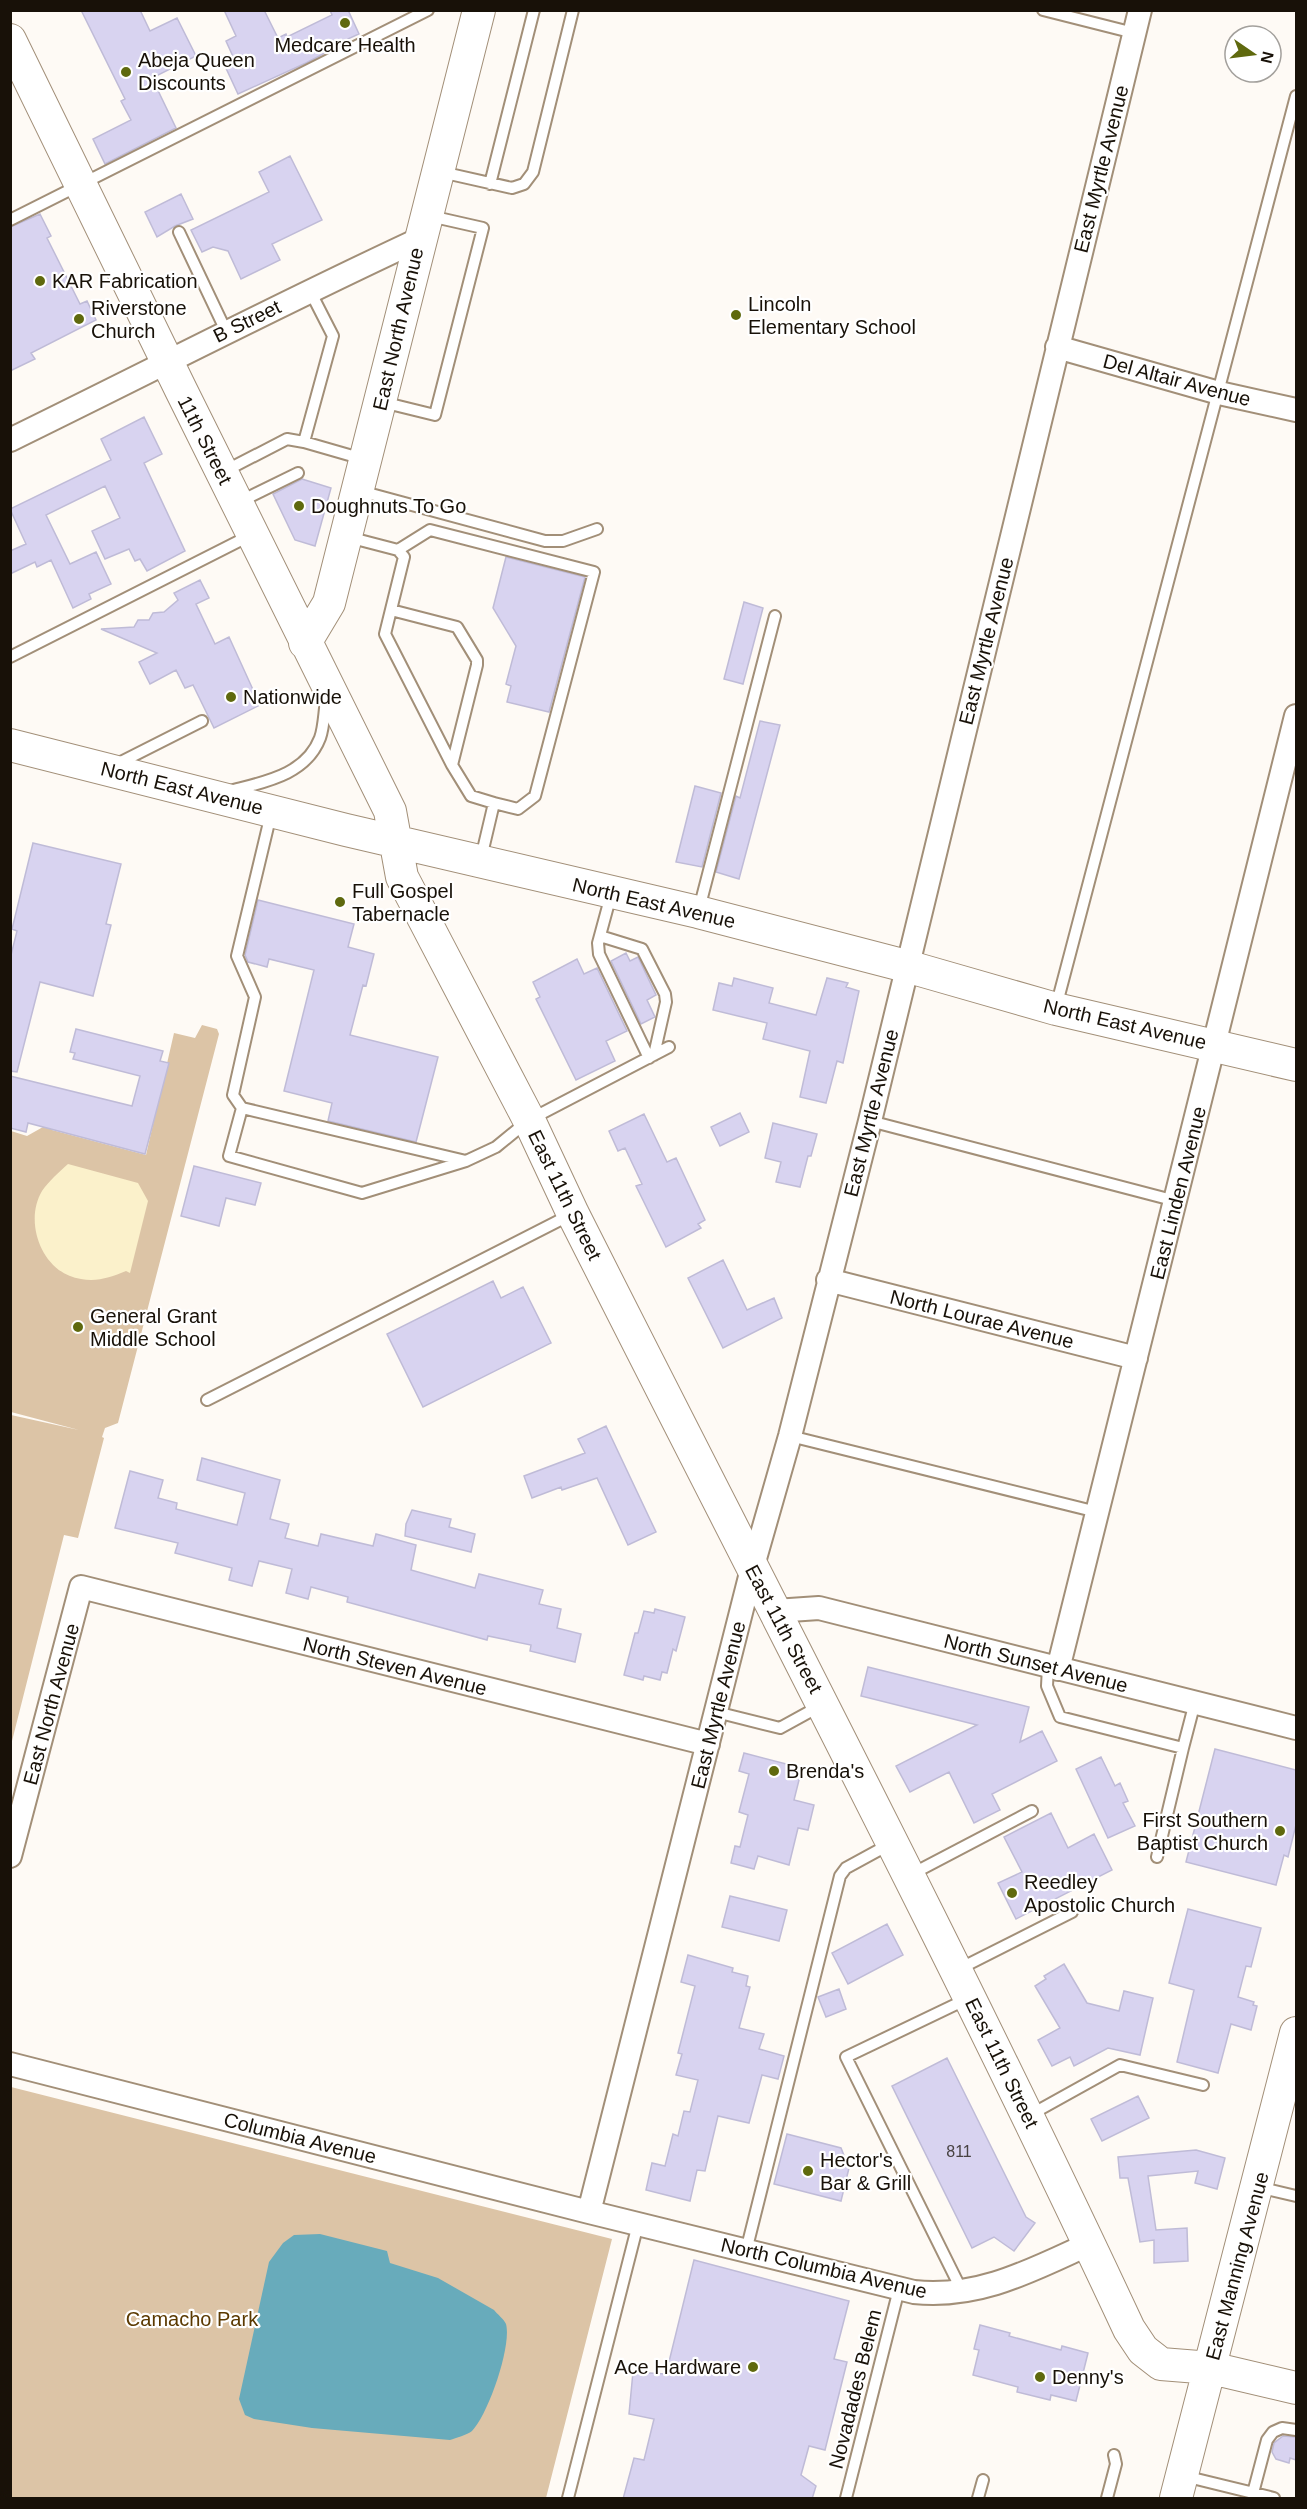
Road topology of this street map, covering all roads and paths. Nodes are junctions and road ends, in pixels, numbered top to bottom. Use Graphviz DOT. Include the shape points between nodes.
graph roads {
  1 [pos="428,10"];
  2 [pos="479,10"];
  3 [pos="534,10"];
  4 [pos="573,10"];
  5 [pos="1043,10"];
  6 [pos="1140,10"];
  7 [pos="1134,33"];
  8 [pos="10,40"];
  9 [pos="1296,96"];
  10 [pos="438,171"];
  11 [pos="490,184"];
  12 [pos="81,186"];
  13 [pos="10,220"];
  14 [pos="424,227"];
  15 [pos="179,232"];
  16 [pos="310,291"];
  17 [pos="226,331"];
  18 [pos="1057,347"];
  19 [pos="167,361"];
  20 [pos="1219,393"];
  21 [pos="381,402"];
  22 [pos="1296,410"];
  23 [pos="10,440"];
  24 [pos="304,442"];
  25 [pos="367,460"];
  26 [pos="222,473"];
  27 [pos="298,473"];
  28 [pos="359,490"];
  29 [pos="237,503"];
  30 [pos="597,529"];
  31 [pos="252,534"];
  32 [pos="347,537"];
  33 [pos="398,550"];
  34 [pos="391,610"];
  35 [pos="775,616"];
  36 [pos="305,643"];
  37 [pos="10,657"];
  38 [pos="328,689"];
  39 [pos="1296,716"];
  40 [pos="202,721"];
  41 [pos="10,745"];
  42 [pos="452,765"];
  43 [pos="107,769"];
  44 [pos="214,796"];
  45 [pos="494,803"];
  46 [pos="272,811"];
  47 [pos="396,842"];
  48 [pos="480,862"];
  49 [pos="612,892"];
  50 [pos="698,912"];
  51 [pos="600,936"];
  52 [pos="906,966"];
  53 [pos="1056,1009"];
  54 [pos="1215,1044"];
  55 [pos="669,1047"];
  56 [pos="651,1057"];
  57 [pos="1296,1065"];
  58 [pos="242,1108"];
  59 [pos="529,1120"];
  60 [pos="870,1121"];
  61 [pos="466,1161"];
  62 [pos="1176,1201"];
  63 [pos="573,1214"];
  64 [pos="828,1280"];
  65 [pos="1136,1358"];
  66 [pos="207,1400"];
  67 [pos="790,1436"];
  68 [pos="1097,1512"];
  69 [pos="752,1569"];
  70 [pos="81,1587"];
  71 [pos="775,1611"];
  72 [pos="1053,1667"];
  73 [pos="1195,1702"];
  74 [pos="823,1704"];
  75 [pos="716,1712"];
  76 [pos="1296,1728"];
  77 [pos="708,1744"];
  78 [pos="1183,1748"];
  79 [pos="1032,1811"];
  80 [pos="893,1842"];
  81 [pos="10,1856"];
  82 [pos="1157,1857"];
  83 [pos="909,1875"];
  84 [pos="1072,1912"];
  85 [pos="957,1970"];
  86 [pos="970,1998"];
  87 [pos="1294,2052"];
  88 [pos="10,2064"];
  89 [pos="1203,2085"];
  90 [pos="1027,2116"];
  91 [pos="1258,2187"];
  92 [pos="1296,2196"];
  93 [pos="589,2212"];
  94 [pos="638,2224"];
  95 [pos="1089,2244"];
  96 [pos="746,2251"];
  97 [pos="899,2289"];
  98 [pos="963,2292"];
  99 [pos="1211,2368"];
  100 [pos="1296,2388"];
  101 [pos="1296,2430"];
  102 [pos="1114,2456"];
  103 [pos="983,2480"];
  104 [pos="1179,2487"];
  105 [pos="1253,2493"];
  106 [pos="568,2499"];
  107 [pos="846,2499"];
  108 [pos="978,2499"];
  109 [pos="1107,2499"];
  110 [pos="1274,2499"];
  1 -- 12 [label="lane"];
  2 -- 10 [label="main road, East North Avenue"];
  3 -- 11 [label="lane"];
  4 -- 11 [label="lane" via="532,172 524,184 512,188"];
  5 -- 7 [label="lane"];
  6 -- 7 [label="street, East Myrtle Avenue"];
  7 -- 18 [label="street, East Myrtle Avenue"];
  8 -- 12 [label="main road, 11th Street"];
  9 -- 20 [label="lane"];
  10 -- 11 [label="lane"];
  10 -- 14 [label="main road, East North Avenue"];
  12 -- 13 [label="lane"];
  12 -- 19 [label="main road, 11th Street"];
  14 -- 16 [label="street, B Street"];
  14 -- 21 [label="main road, East North Avenue"];
  14 -- 21 [label="lane" via="483,228 435,415"];
  15 -- 17 [label="lane"];
  16 -- 17 [label="street, B Street"];
  16 -- 24 [label="lane" via="333,336"];
  17 -- 19 [label="street, B Street"];
  18 -- 20 [label="street, Del Altair Avenue"];
  18 -- 52 [label="street, East Myrtle Avenue"];
  19 -- 23 [label="street, B Street"];
  19 -- 26 [label="main road, 11th Street"];
  20 -- 22 [label="street, Del Altair Avenue"];
  20 -- 53 [label="lane"];
  21 -- 25 [label="main road, East North Avenue"];
  24 -- 25 [label="lane"];
  24 -- 26 [label="lane" via="287,439"];
  25 -- 28 [label="main road, East North Avenue"];
  26 -- 29 [label="main road, 11th Street"];
  27 -- 29 [label="lane"];
  28 -- 30 [label="lane" via="545,541 563,541"];
  28 -- 32 [label="main road, East North Avenue"];
  29 -- 31 [label="main road, 11th Street"];
  31 -- 36 [label="main road, 11th Street"];
  31 -- 37 [label="lane"];
  32 -- 33 [label="lane"];
  32 -- 36 [label="main road, East North Avenue" via="329,603"];
  33 -- 34 [label="lane" via="404,557"];
  33 -- 45 [label="lane" via="430,530 594,572 535,796 518,809"];
  34 -- 42 [label="lane" via="385,634"];
  34 -- 42 [label="lane" via="456,627 477,660"];
  35 -- 50 [label="lane"];
  36 -- 38 [label="main road, 11th Street"];
  38 -- 44 [label="lane" via="320,738 308,758 286,775"];
  38 -- 47 [label="main road, 11th Street" via="390,811"];
  39 -- 54 [label="street, East Linden Avenue"];
  40 -- 43 [label="lane"];
  41 -- 43 [label="main road, North East Avenue"];
  42 -- 45 [label="lane" via="471,796"];
  43 -- 44 [label="main road, North East Avenue"];
  44 -- 46 [label="main road, North East Avenue"];
  45 -- 48 [label="lane"];
  46 -- 47 [label="main road, North East Avenue"];
  46 -- 58 [label="lane" via="237,956 255,997 233,1095"];
  47 -- 48 [label="main road, North East Avenue"];
  47 -- 59 [label="main road, East 11th Street" via="402,877"];
  48 -- 49 [label="main road, North East Avenue"];
  49 -- 50 [label="main road, North East Avenue"];
  49 -- 51 [label="lane"];
  50 -- 52 [label="main road, North East Avenue"];
  51 -- 56 [label="lane" via="599,954"];
  51 -- 56 [label="lane" via="642,949 665,994"];
  52 -- 53 [label="main road, North East Avenue"];
  52 -- 60 [label="street, East Myrtle Avenue"];
  53 -- 54 [label="main road, North East Avenue"];
  54 -- 57 [label="main road, North East Avenue"];
  54 -- 62 [label="street, East Linden Avenue"];
  55 -- 56 [label="lane"];
  56 -- 59 [label="lane"];
  58 -- 61 [label="lane"];
  58 -- 61 [label="lane" via="229,1156 362,1193"];
  59 -- 61 [label="lane" via="496,1147"];
  59 -- 63 [label="main road, East 11th Street"];
  60 -- 62 [label="lane"];
  60 -- 64 [label="street, East Myrtle Avenue"];
  62 -- 65 [label="street, East Linden Avenue"];
  63 -- 66 [label="lane"];
  63 -- 69 [label="main road, East 11th Street"];
  64 -- 65 [label="street, North Lourae Avenue"];
  64 -- 67 [label="street, East Myrtle Avenue"];
  65 -- 68 [label="street, East Linden Avenue"];
  67 -- 68 [label="lane"];
  67 -- 69 [label="street, East Myrtle Avenue"];
  68 -- 72 [label="street, East Linden Avenue"];
  69 -- 71 [label="main road, East 11th Street"];
  69 -- 75 [label="street, East Myrtle Avenue"];
  70 -- 77 [label="street, North Steven Avenue"];
  70 -- 81 [label="street, East North Avenue"];
  71 -- 72 [label="street, North Sunset Avenue" via="819,1608"];
  71 -- 74 [label="main road, East 11th Street"];
  72 -- 73 [label="street, North Sunset Avenue"];
  72 -- 78 [label="lane" via="1047,1686 1060,1717"];
  73 -- 76 [label="street, North Sunset Avenue"];
  73 -- 78 [label="lane"];
  74 -- 75 [label="lane" via="780,1728"];
  74 -- 80 [label="main road, East 11th Street"];
  75 -- 77 [label="street, East Myrtle Avenue"];
  77 -- 93 [label="street, East Myrtle Avenue"];
  78 -- 82 [label="lane"];
  79 -- 83 [label="lane"];
  80 -- 83 [label="main road, East 11th Street"];
  80 -- 96 [label="lane" via="846,1868 840,1876"];
  83 -- 85 [label="main road, East 11th Street"];
  84 -- 85 [label="lane"];
  85 -- 86 [label="main road, East 11th Street"];
  86 -- 90 [label="main road, East 11th Street"];
  86 -- 98 [label="lane" via="846,2057"];
  87 -- 91 [label="main road, East Manning Avenue"];
  88 -- 93 [label="street, Columbia Avenue"];
  89 -- 90 [label="lane" via="1120,2065"];
  90 -- 95 [label="main road, East 11th Street"];
  91 -- 92 [label="lane"];
  91 -- 99 [label="main road, East Manning Avenue"];
  93 -- 94 [label="street, North Columbia Avenue"];
  94 -- 96 [label="street, North Columbia Avenue"];
  94 -- 106 [label="lane"];
  95 -- 98 [label="street, North Columbia Avenue" via="1003,2282"];
  95 -- 99 [label="main road, East 11th Street" via="1143,2350 1161,2364"];
  96 -- 97 [label="street, North Columbia Avenue"];
  97 -- 98 [label="street, North Columbia Avenue" via="936,2294"];
  97 -- 107 [label="lane, Novadades Belem"];
  99 -- 100 [label="main road"];
  99 -- 104 [label="main road, East Manning Avenue"];
  101 -- 105 [label="lane" via="1282,2428 1270,2436"];
  102 -- 109 [label="lane" via="1116,2463"];
  103 -- 108 [label="lane"];
  104 -- 105 [label="lane"];
  105 -- 110 [label="lane"];
}
